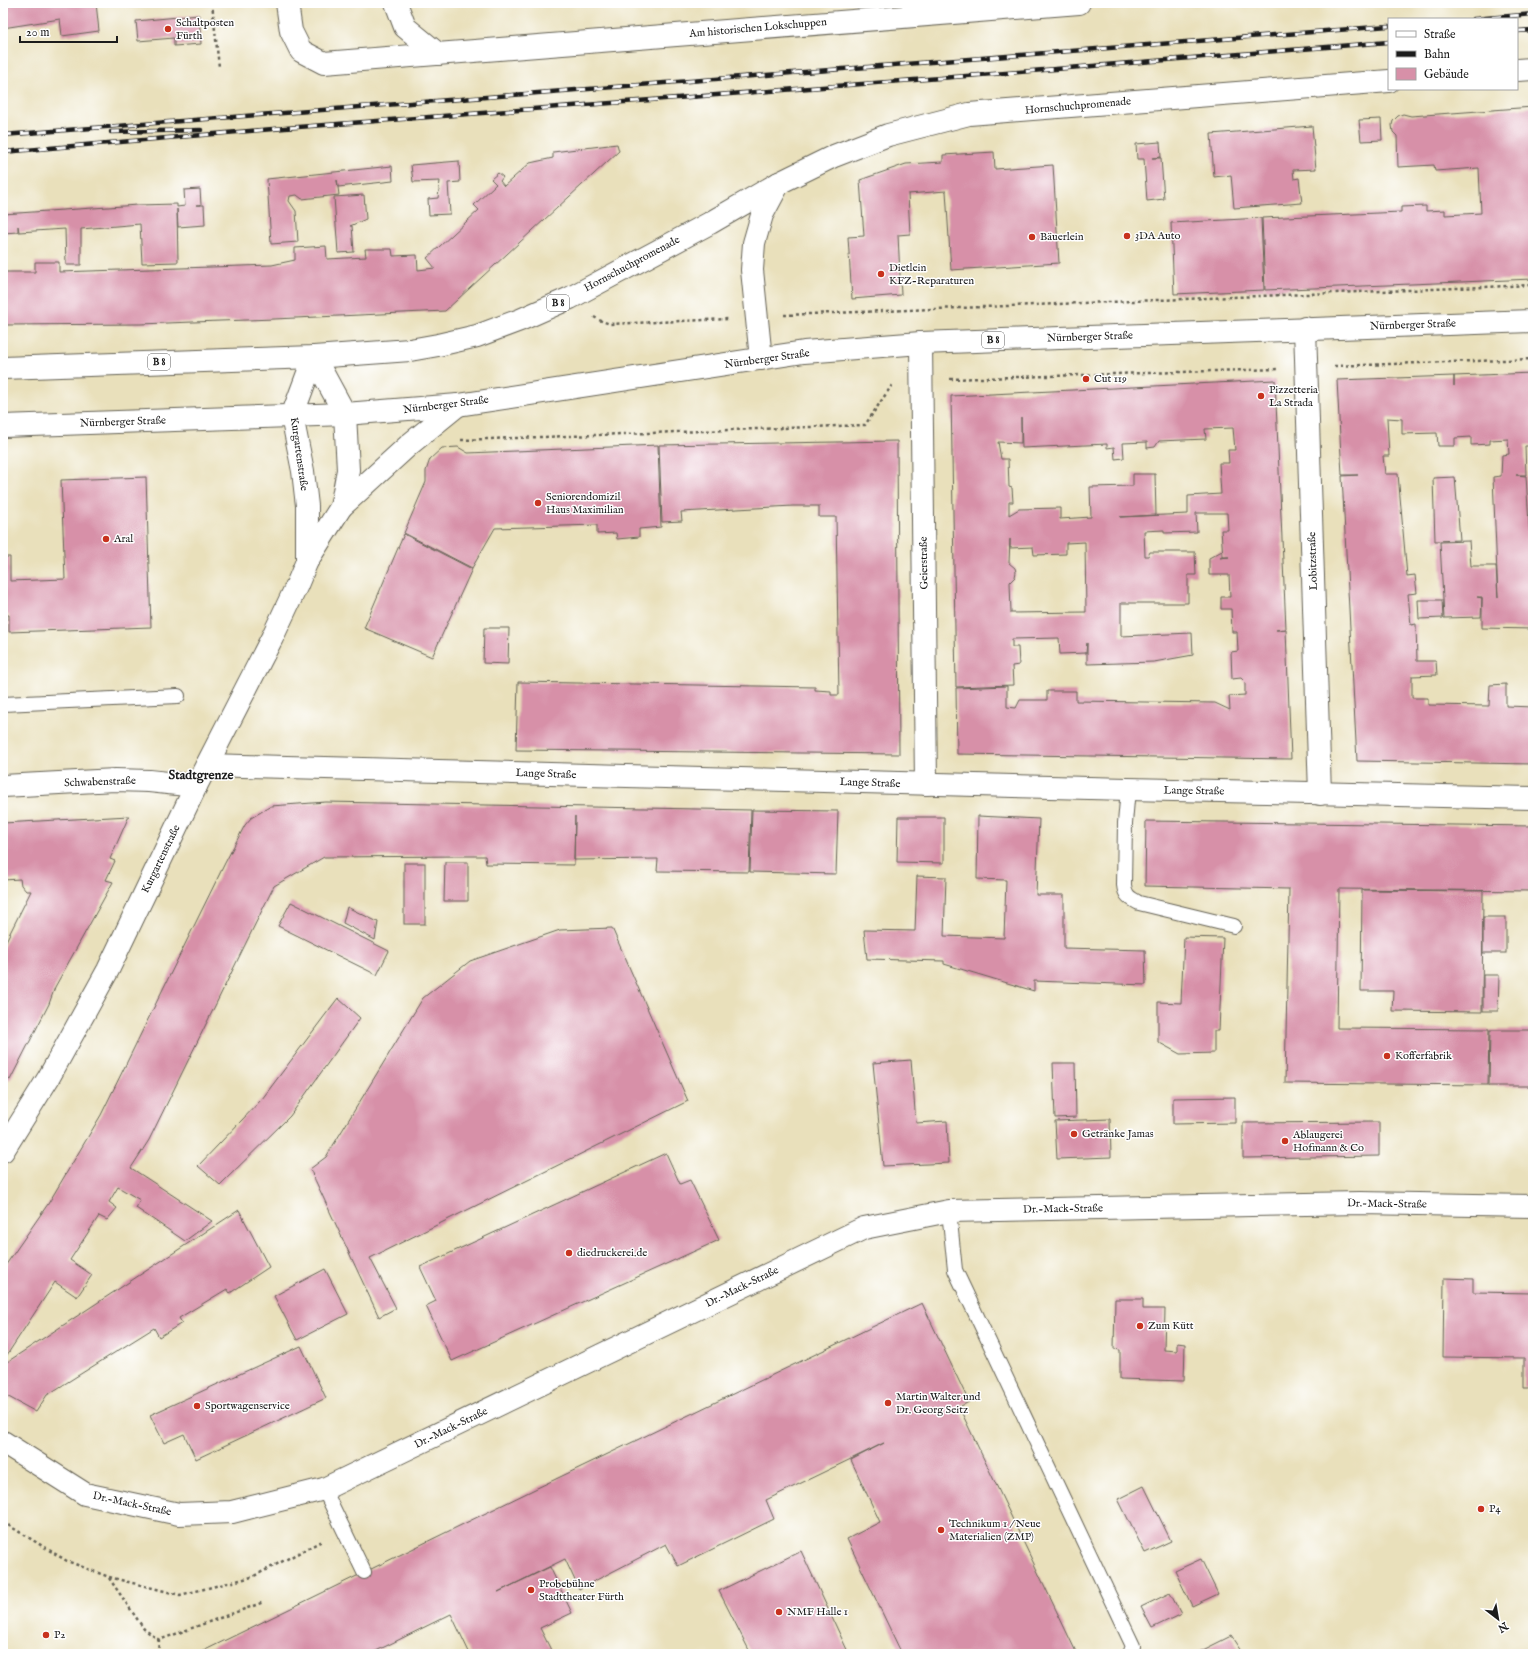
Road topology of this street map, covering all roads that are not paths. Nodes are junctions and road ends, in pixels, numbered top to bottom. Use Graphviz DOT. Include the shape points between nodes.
graph roads {
  1 [pos="287,3"];
  2 [pos="396,3"];
  3 [pos="1079,3"];
  4 [pos="438,54"];
  5 [pos="1533,69"];
  6 [pos="1518,70"];
  7 [pos="1388,81"];
  8 [pos="779,182"];
  9 [pos="1533,321"];
  10 [pos="1305,328"];
  11 [pos="921,343"];
  12 [pos="314,357"];
  13 [pos="761,359"];
  14 [pos="3,368"];
  15 [pos="458,405"];
  16 [pos="345,414"];
  17 [pos="292,416"];
  18 [pos="3,426"];
  19 [pos="341,507"];
  20 [pos="307,561"];
  21 [pos="178,696"];
  22 [pos="3,704"];
  23 [pos="207,765"];
  24 [pos="926,784"];
  25 [pos="3,786"];
  26 [pos="196,786"];
  27 [pos="1128,789"];
  28 [pos="1320,794"];
  29 [pos="1533,798"];
  30 [pos="1234,926"];
  31 [pos="3,1151"];
  32 [pos="1533,1206"];
  33 [pos="949,1211"];
  34 [pos="3,1442"];
  35 [pos="324,1489"];
  36 [pos="364,1572"];
  37 [pos="1130,1654"];
  1 -- 4 [label="street, Am historischen Lokschuppen" via="291,31 301,51 324,63"];
  2 -- 4 [label="street" via="405,27"];
  3 -- 4 [label="street, Am historischen Lokschuppen"];
  5 -- 6 [label="street"];
  7 -- 8 [label="street, Hornschuchpromenade / B 8" via="969,114 888,135 834,156"];
  8 -- 12 [label="street, Hornschuchpromenade / B 8" via="710,223 570,298 477,336 410,350"];
  8 -- 13 [label="street" via="762,215 754,243 752,270"];
  9 -- 10 [label="street, Nürnberger Straße / B 8"];
  10 -- 11 [label="street, Nürnberger Straße / B 8"];
  10 -- 28 [label="street, Lobitzstraße"];
  11 -- 13 [label="street, Nürnberger Straße / B 8" via="804,352"];
  11 -- 24 [label="street, Geierstraße"];
  12 -- 14 [label="street, B 8"];
  12 -- 16 [label="street, Kurgartenstraße"];
  12 -- 17 [label="street, Kurgartenstraße"];
  13 -- 15 [label="street, Nürnberger Straße / B 8"];
  15 -- 16 [label="street, Nürnberger Straße / B 8"];
  15 -- 19 [label="street" via="410,444"];
  16 -- 17 [label="street, Nürnberger Straße / B 8"];
  16 -- 19 [label="street, Kurgartenstraße" via="348,470"];
  17 -- 18 [label="street, Nürnberger Straße / B 8"];
  17 -- 20 [label="street, Kurgartenstraße" via="307,506"];
  19 -- 20 [label="street, Kurgartenstraße"];
  20 -- 23 [label="street, Kurgartenstraße" via="272,638"];
  21 -- 22 [label="lane"];
  23 -- 24 [label="street, Lange Straße"];
  23 -- 26 [label="street, Kurgartenstraße"];
  24 -- 27 [label="street, Lange Straße"];
  25 -- 26 [label="street, Schwabenstraße" via="115,780"];
  26 -- 31 [label="street, Kurgartenstraße" via="108,970 49,1077"];
  27 -- 28 [label="street, Lange Straße"];
  27 -- 30 [label="lane" via="1125,893 1139,903"];
  28 -- 29 [label="street, Lange Straße"];
  32 -- 33 [label="street, Dr.-Mack-Straße" via="1360,1203"];
  33 -- 35 [label="street, Dr.-Mack-Straße" via="864,1228"];
  33 -- 37 [label="lane" via="955,1270 1133,1646"];
  34 -- 35 [label="street, Dr.-Mack-Straße" via="85,1494 180,1514 232,1512"];
  35 -- 36 [label="lane"];
}
